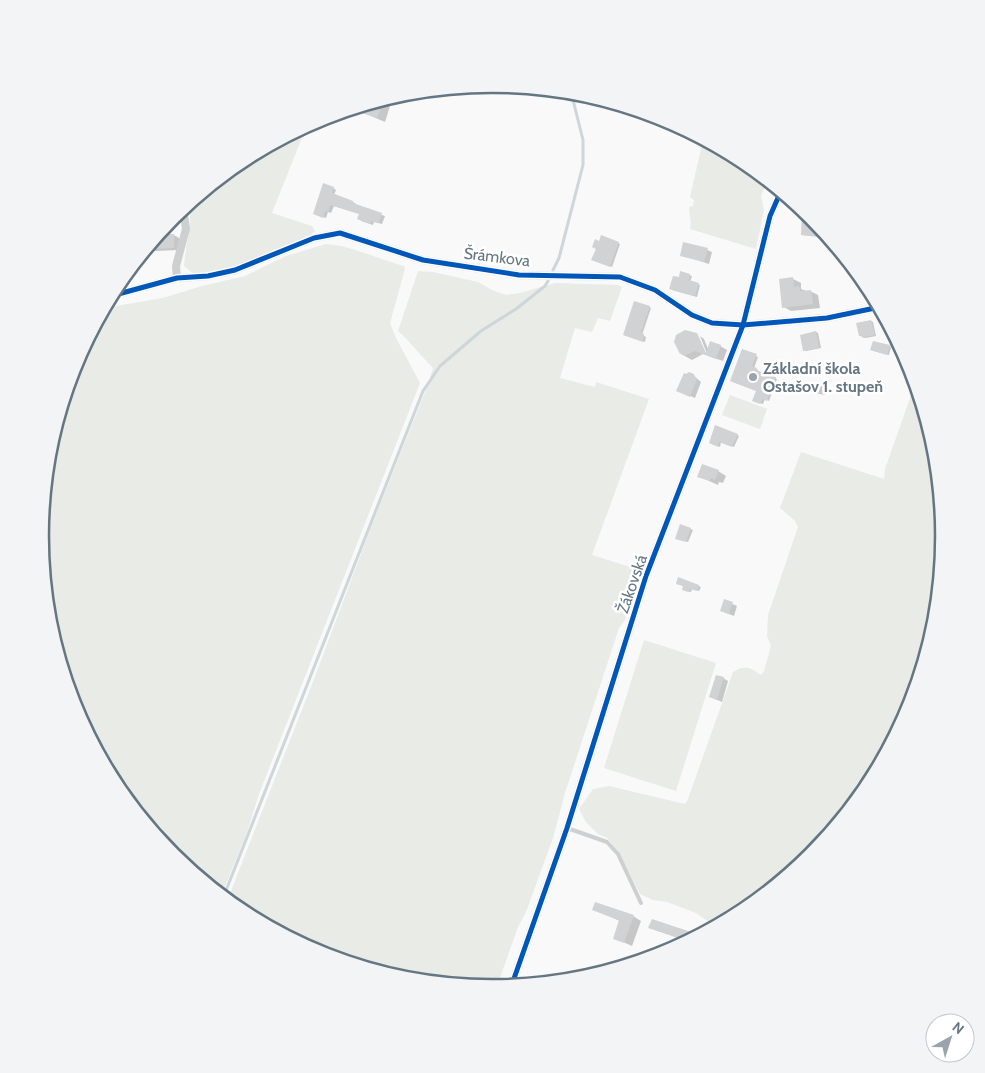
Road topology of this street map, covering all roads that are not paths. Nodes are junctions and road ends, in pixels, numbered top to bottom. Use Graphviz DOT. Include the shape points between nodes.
graph roads {
  1 [pos="778,197"];
  2 [pos="184,218"];
  3 [pos="177,278"];
  4 [pos="123,291"];
  5 [pos="873,308"];
  6 [pos="744,325"];
  7 [pos="567,828"];
  8 [pos="641,903"];
  9 [pos="514,979"];
  1 -- 6 [label="street, Žákovská" via="770,216"];
  2 -- 3 [label="street" via="186,229 176,266"];
  3 -- 4 [label="street, Šrámkova"];
  3 -- 6 [label="street, Šrámkova" via="234,270 314,238 340,233 423,260 519,274 620,277 655,290 692,315 712,323"];
  5 -- 6 [label="street, Šrámkova" via="827,318"];
  6 -- 7 [label="street, Žákovská" via="646,576"];
  7 -- 8 [label="lane" via="606,842 618,854"];
  7 -- 9 [label="street, Žákovská"];
}
